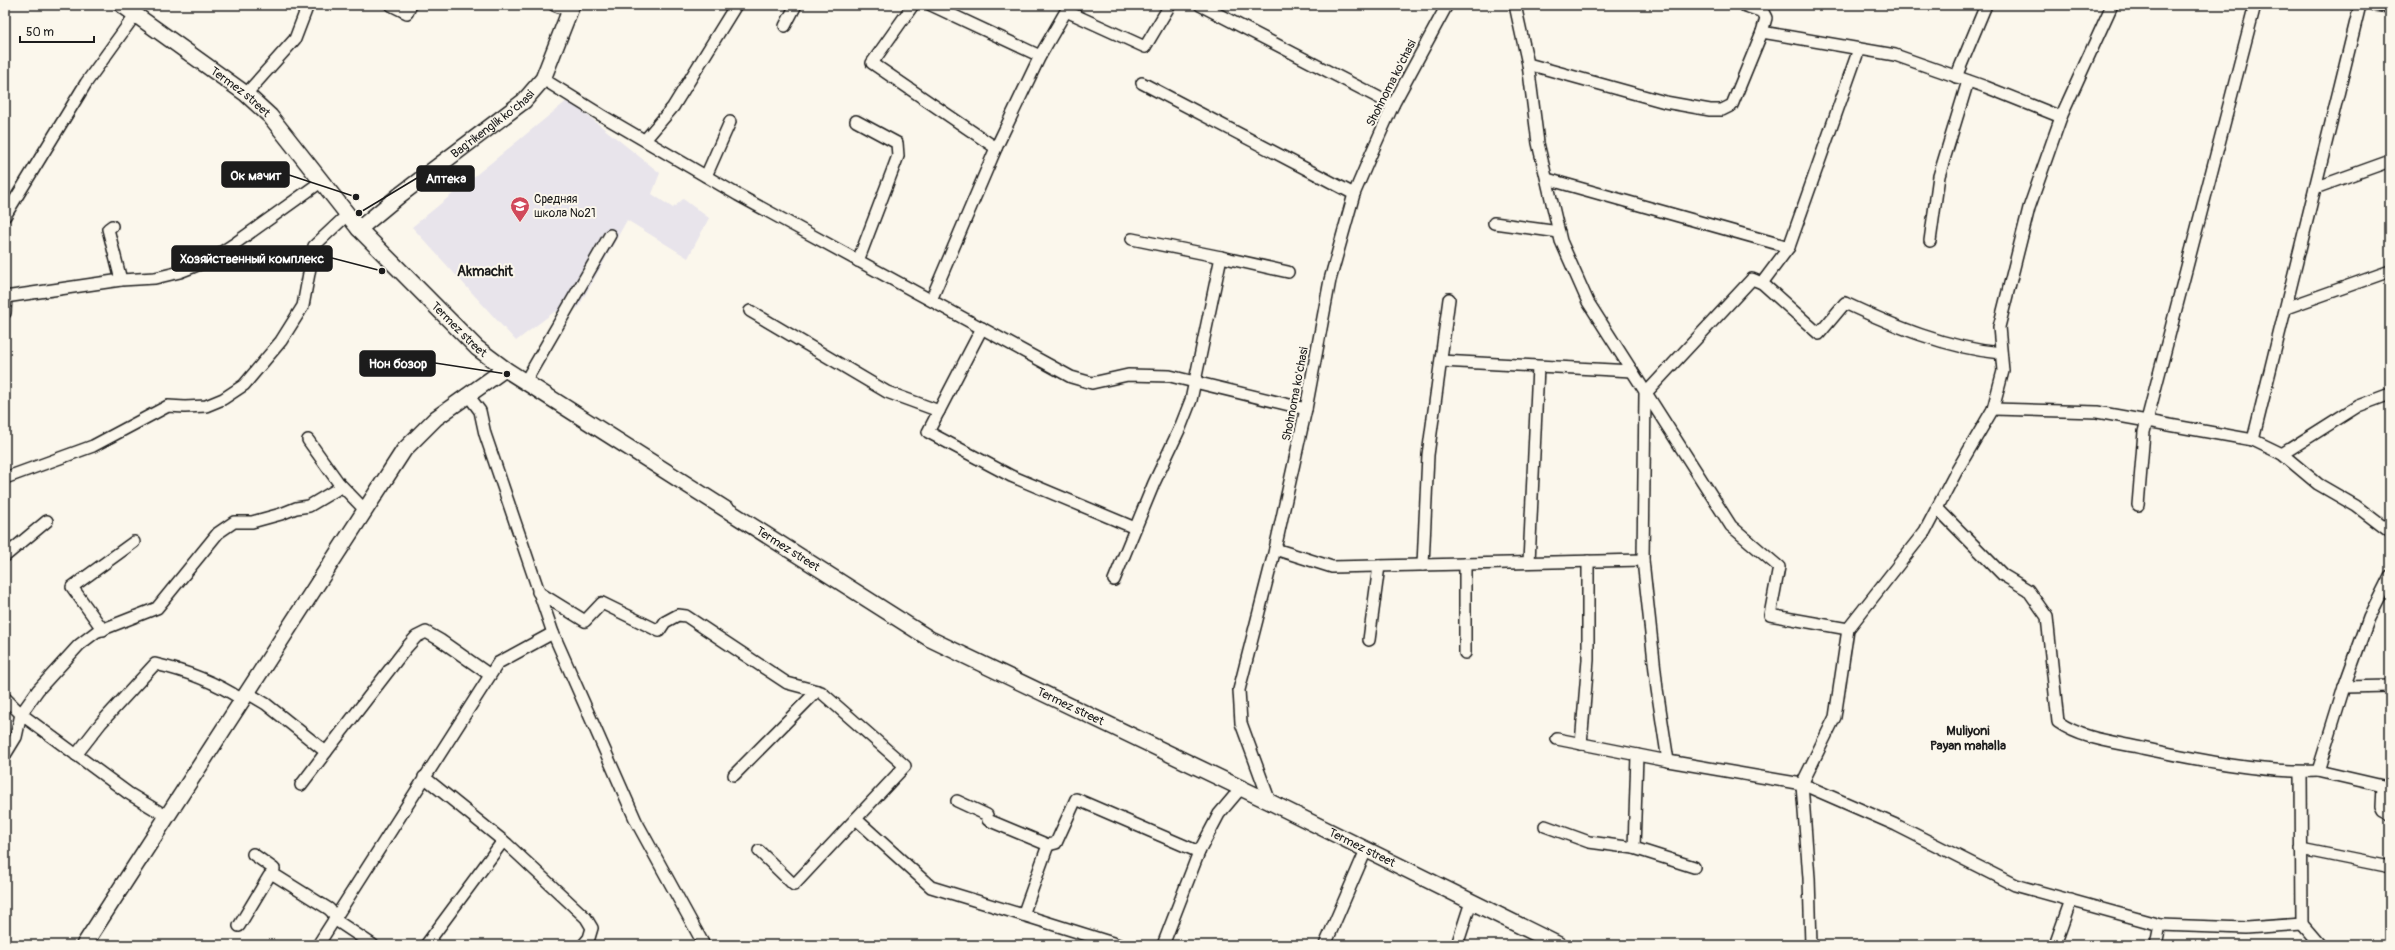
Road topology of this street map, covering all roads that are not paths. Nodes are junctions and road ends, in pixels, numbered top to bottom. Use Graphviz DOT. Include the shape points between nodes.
graph roads {
  1 [pos="122,5"];
  2 [pos="308,5"];
  3 [pos="392,5"];
  4 [pos="411,5"];
  5 [pos="554,5"];
  6 [pos="736,5"];
  7 [pos="796,5"];
  8 [pos="913,5"];
  9 [pos="931,5"];
  10 [pos="1170,5"];
  11 [pos="1200,5"];
  12 [pos="1515,5"];
  13 [pos="1743,5"];
  14 [pos="1771,5"];
  15 [pos="1986,5"];
  16 [pos="2112,5"];
  17 [pos="2255,5"];
  18 [pos="2360,5"];
  19 [pos="2374,5"];
  20 [pos="1442,7"];
  21 [pos="2390,7"];
  22 [pos="571,8"];
  23 [pos="1067,8"];
  24 [pos="135,15"];
  25 [pos="1766,18"];
  26 [pos="785,26"];
  27 [pos="1762,32"];
  28 [pos="1859,49"];
  29 [pos="1040,56"];
  30 [pos="1528,64"];
  31 [pos="1956,77"];
  32 [pos="542,79"];
  33 [pos="1968,81"];
  34 [pos="1142,83"];
  35 [pos="246,94"];
  36 [pos="1393,105"];
  37 [pos="2061,117"];
  38 [pos="856,121"];
  39 [pos="730,122"];
  40 [pos="644,140"];
  41 [pos="996,148"];
  42 [pos="2390,161"];
  43 [pos="706,176"];
  44 [pos="1547,179"];
  45 [pos="322,181"];
  46 [pos="2315,188"];
  47 [pos="1354,194"];
  48 [pos="6,212"];
  49 [pos="347,215"];
  50 [pos="1494,223"];
  51 [pos="112,226"];
  52 [pos="359,229"];
  53 [pos="1559,232"];
  54 [pos="610,235"];
  55 [pos="1132,239"];
  56 [pos="1930,241"];
  57 [pos="1789,247"];
  58 [pos="1220,257"];
  59 [pos="858,260"];
  60 [pos="2390,271"];
  61 [pos="1288,272"];
  62 [pos="121,280"];
  63 [pos="1761,282"];
  64 [pos="6,297"];
  65 [pos="1449,299"];
  66 [pos="931,300"];
  67 [pos="2286,308"];
  68 [pos="750,311"];
  69 [pos="5,313"];
  70 [pos="982,328"];
  71 [pos="2001,353"];
  72 [pos="1441,361"];
  73 [pos="1538,367"];
  74 [pos="506,369"];
  75 [pos="1632,371"];
  76 [pos="525,382"];
  77 [pos="1196,382"];
  78 [pos="1645,394"];
  79 [pos="2390,394"];
  80 [pos="468,395"];
  81 [pos="1306,409"];
  82 [pos="1993,409"];
  83 [pos="939,411"];
  84 [pos="2147,420"];
  85 [pos="308,440"];
  86 [pos="2253,440"];
  87 [pos="2282,454"];
  88 [pos="5,478"];
  89 [pos="342,487"];
  90 [pos="2138,505"];
  91 [pos="364,508"];
  92 [pos="1937,508"];
  93 [pos="47,521"];
  94 [pos="1135,528"];
  95 [pos="2390,532"];
  96 [pos="134,542"];
  97 [pos="1275,549"];
  98 [pos="5,556"];
  99 [pos="1643,560"];
  100 [pos="1588,561"];
  101 [pos="1529,562"];
  102 [pos="1465,564"];
  103 [pos="1423,565"];
  104 [pos="1379,566"];
  105 [pos="2390,576"];
  106 [pos="1114,580"];
  107 [pos="538,592"];
  108 [pos="1848,629"];
  109 [pos="103,630"];
  110 [pos="553,632"];
  111 [pos="1369,640"];
  112 [pos="1465,653"];
  113 [pos="490,675"];
  114 [pos="2390,686"];
  115 [pos="2344,688"];
  116 [pos="817,691"];
  117 [pos="244,696"];
  118 [pos="5,698"];
  119 [pos="21,714"];
  120 [pos="1558,739"];
  121 [pos="1581,744"];
  122 [pos="326,752"];
  123 [pos="5,755"];
  124 [pos="76,755"];
  125 [pos="1637,755"];
  126 [pos="1668,761"];
  127 [pos="2318,771"];
  128 [pos="2301,772"];
  129 [pos="734,775"];
  130 [pos="424,777"];
  131 [pos="1802,784"];
  132 [pos="301,785"];
  133 [pos="1241,788"];
  134 [pos="957,801"];
  135 [pos="1270,802"];
  136 [pos="2390,814"];
  137 [pos="166,816"];
  138 [pos="856,819"];
  139 [pos="1545,826"];
  140 [pos="503,841"];
  141 [pos="1048,846"];
  142 [pos="1634,848"];
  143 [pos="2302,849"];
  144 [pos="1366,850"];
  145 [pos="759,851"];
  146 [pos="1199,852"];
  147 [pos="253,854"];
  148 [pos="1694,867"];
  149 [pos="2390,867"];
  150 [pos="273,874"];
  151 [pos="2070,900"];
  152 [pos="1471,902"];
  153 [pos="1023,915"];
  154 [pos="335,917"];
  155 [pos="2302,924"];
  156 [pos="2160,925"];
  157 [pos="239,926"];
  158 [pos="84,945"];
  159 [pos="318,945"];
  160 [pos="373,945"];
  161 [pos="426,945"];
  162 [pos="583,945"];
  163 [pos="704,945"];
  164 [pos="1119,945"];
  165 [pos="1163,945"];
  166 [pos="1325,945"];
  167 [pos="1457,945"];
  168 [pos="1559,945"];
  169 [pos="1811,945"];
  170 [pos="2055,945"];
  171 [pos="2156,945"];
  172 [pos="2320,945"];
  1 -- 24 [label="main road, Termez street"];
  2 -- 35 [label="street" via="295,39"];
  3 -- 4 [label="street" via="407,13"];
  5 -- 22 [label="street"];
  6 -- 40 [label="street" via="673,107"];
  7 -- 26 [label="street"];
  8 -- 41 [label="street" via="872,63"];
  9 -- 29 [label="street"];
  10 -- 23 [label="street" via="1145,47"];
  11 -- 36 [label="street"];
  12 -- 30 [label="street"];
  13 -- 25 [label="street" via="1763,12"];
  14 -- 25 [label="street"];
  15 -- 31 [label="street"];
  16 -- 37 [label="street"];
  17 -- 84 [label="street"];
  18 -- 46 [label="street"];
  19 -- 21 [label="street"];
  20 -- 36 [label="street, Shohnoma ko'chasi"];
  22 -- 32 [label="main road, Bag'rikenglik ko'chasi"];
  23 -- 29 [label="street"];
  24 -- 35 [label="main road, Termez street"];
  24 -- 48 [label="street" via="86,83"];
  25 -- 27 [label="street"];
  27 -- 28 [label="street"];
  27 -- 30 [label="street" via="1732,105 1722,110 1665,102"];
  28 -- 31 [label="street" via="1895,55"];
  28 -- 57 [label="street"];
  29 -- 41 [label="street"];
  30 -- 44 [label="street" via="1538,143"];
  31 -- 33 [label="street"];
  32 -- 40 [label="street"];
  32 -- 52 [label="main road, Bag'rikenglik ko'chasi" via="524,101"];
  33 -- 37 [label="street"];
  33 -- 56 [label="street" via="1939,176"];
  34 -- 47 [label="street"];
  35 -- 45 [label="main road, Termez street" via="270,116"];
  36 -- 47 [label="street, Shohnoma ko'chasi"];
  37 -- 71 [label="street" via="2029,208 2007,294 1999,327"];
  38 -- 59 [label="street" via="897,142 898,149 898,156"];
  39 -- 43 [label="street"];
  40 -- 43 [label="street"];
  41 -- 66 [label="street"];
  42 -- 46 [label="street"];
  43 -- 59 [label="street"];
  44 -- 53 [label="street"];
  44 -- 57 [label="street"];
  45 -- 49 [label="main road, Termez street"];
  45 -- 62 [label="street" via="208,261 155,278"];
  46 -- 67 [label="street"];
  47 -- 81 [label="street, Shohnoma ko'chasi" via="1330,280"];
  49 -- 52 [label="main road, Termez street"];
  49 -- 88 [label="street" via="314,246 303,306 281,341 244,385 223,399 206,406 168,406 93,446"];
  50 -- 53 [label="street"];
  51 -- 62 [label="street" via="108,229"];
  52 -- 74 [label="main road, Termez street" via="477,348"];
  53 -- 75 [label="street" via="1588,302"];
  54 -- 76 [label="street"];
  55 -- 58 [label="street"];
  57 -- 63 [label="street"];
  58 -- 61 [label="street"];
  58 -- 77 [label="street" via="1194,377"];
  59 -- 66 [label="street"];
  60 -- 67 [label="street"];
  62 -- 64 [label="street"];
  63 -- 71 [label="street" via="1819,334 1845,303 1885,321 1969,350"];
  63 -- 78 [label="street" via="1752,279"];
  64 -- 69 [label="street"];
  65 -- 72 [label="street"];
  66 -- 70 [label="street"];
  67 -- 86 [label="street"];
  68 -- 83 [label="street" via="887,392"];
  70 -- 77 [label="street" via="1071,377 1092,383 1128,375 1170,376"];
  70 -- 83 [label="street"];
  71 -- 82 [label="street" via="2003,371"];
  72 -- 73 [label="street"];
  72 -- 103 [label="street" via="1428,455"];
  73 -- 75 [label="street"];
  73 -- 101 [label="street"];
  74 -- 76 [label="main road, Termez street"];
  74 -- 80 [label="main road"];
  75 -- 78 [label="street"];
  76 -- 133 [label="main road, Termez street" via="930,639"];
  77 -- 81 [label="street"];
  77 -- 94 [label="street" via="1180,428"];
  78 -- 99 [label="street"];
  78 -- 108 [label="street" via="1731,526 1779,567 1770,615"];
  79 -- 87 [label="street" via="2358,406"];
  80 -- 91 [label="main road" via="436,418 404,450"];
  80 -- 107 [label="street" via="480,411 485,434"];
  81 -- 97 [label="street, Shohnoma ko'chasi"];
  82 -- 84 [label="street" via="2097,412"];
  82 -- 92 [label="street"];
  83 -- 94 [label="street" via="928,432 932,436 1010,476"];
  84 -- 86 [label="street"];
  84 -- 90 [label="street"];
  85 -- 89 [label="street"];
  86 -- 87 [label="street"];
  87 -- 95 [label="street" via="2318,484 2356,506"];
  89 -- 91 [label="street"];
  89 -- 109 [label="street" via="310,506 252,522 234,522 218,533 157,608"];
  91 -- 117 [label="main road"];
  92 -- 108 [label="street" via="1924,531"];
  92 -- 128 [label="street" via="2003,575 2028,590 2047,617 2058,722 2091,737 2202,760"];
  93 -- 98 [label="street"];
  94 -- 106 [label="street"];
  96 -- 109 [label="street" via="72,587"];
  97 -- 104 [label="street" via="1332,567"];
  97 -- 135 [label="street, Shohnoma ko'chasi" via="1239,690 1241,723"];
  99 -- 100 [label="street"];
  99 -- 126 [label="street" via="1657,689"];
  100 -- 101 [label="street"];
  100 -- 121 [label="street" via="1588,660"];
  101 -- 102 [label="street"];
  102 -- 103 [label="street"];
  102 -- 112 [label="street"];
  103 -- 104 [label="street"];
  104 -- 111 [label="street"];
  105 -- 115 [label="street" via="2369,618"];
  107 -- 110 [label="street"];
  107 -- 116 [label="street" via="585,620 602,603 659,632 665,622 678,615 686,616 787,683"];
  108 -- 131 [label="street" via="1835,717"];
  109 -- 119 [label="street" via="96,632 79,645 38,690"];
  110 -- 113 [label="street" via="498,663"];
  110 -- 163 [label="street" via="636,821"];
  113 -- 122 [label="street" via="426,632 416,637 407,647"];
  113 -- 130 [label="street"];
  114 -- 115 [label="street"];
  115 -- 127 [label="street"];
  116 -- 129 [label="street"];
  116 -- 138 [label="street" via="864,728 905,766"];
  117 -- 122 [label="street" via="266,704"];
  117 -- 124 [label="street" via="178,669 155,664 101,723"];
  117 -- 137 [label="main road"];
  118 -- 119 [label="street"];
  119 -- 123 [label="street" via="16,737"];
  119 -- 124 [label="street"];
  120 -- 121 [label="street"];
  121 -- 125 [label="street"];
  122 -- 132 [label="street"];
  124 -- 137 [label="street" via="128,793"];
  125 -- 126 [label="street"];
  125 -- 142 [label="street"];
  126 -- 131 [label="street"];
  127 -- 128 [label="street"];
  127 -- 136 [label="street" via="2383,786 2382,807"];
  128 -- 143 [label="street"];
  130 -- 140 [label="street"];
  130 -- 154 [label="street"];
  131 -- 151 [label="street" via="1896,825 2015,885"];
  131 -- 169 [label="street" via="1810,878"];
  133 -- 135 [label="main road, Termez street"];
  133 -- 146 [label="street" via="1219,814"];
  134 -- 141 [label="street" via="987,815 988,820"];
  135 -- 144 [label="main road, Termez street"];
  137 -- 158 [label="main road"];
  138 -- 145 [label="street" via="794,885"];
  138 -- 153 [label="street" via="931,887"];
  139 -- 142 [label="street" via="1589,842"];
  140 -- 161 [label="street"];
  140 -- 162 [label="street" via="586,918 592,928 589,938"];
  141 -- 146 [label="street" via="1056,843 1076,799"];
  141 -- 153 [label="street"];
  142 -- 148 [label="street"];
  143 -- 149 [label="street"];
  143 -- 155 [label="street"];
  144 -- 152 [label="main road, Termez street"];
  144 -- 166 [label="street"];
  146 -- 165 [label="street"];
  147 -- 150 [label="street" via="274,869"];
  150 -- 154 [label="street" via="330,909"];
  150 -- 157 [label="street" via="269,876"];
  151 -- 156 [label="street"];
  151 -- 170 [label="street"];
  152 -- 167 [label="street"];
  152 -- 168 [label="main road, Termez street"];
  153 -- 164 [label="street"];
  154 -- 159 [label="street"];
  154 -- 160 [label="street"];
  155 -- 156 [label="street" via="2246,928"];
  155 -- 172 [label="street"];
  156 -- 171 [label="street"];
}
